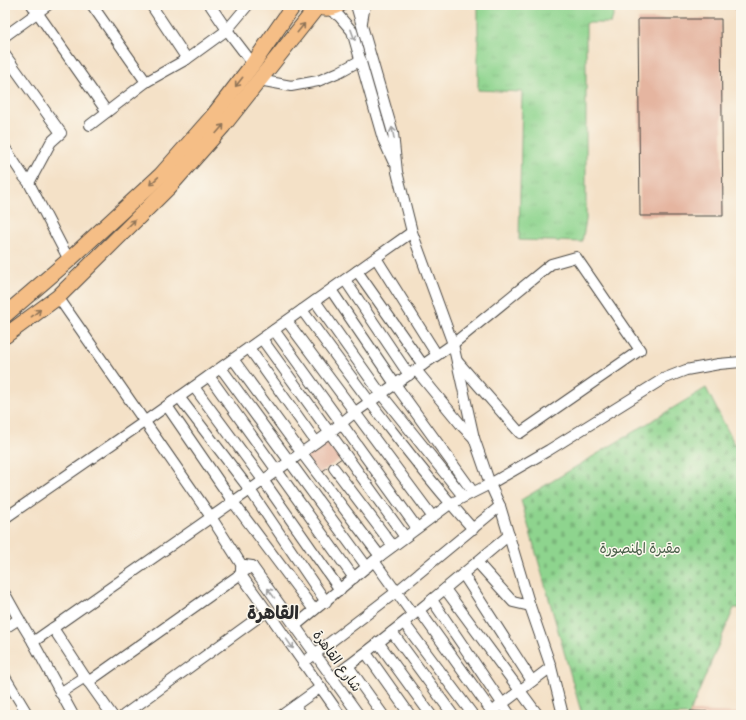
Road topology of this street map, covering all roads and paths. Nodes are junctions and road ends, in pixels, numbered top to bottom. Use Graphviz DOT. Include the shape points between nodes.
graph roads {
  1 [pos="48,5"];
  2 [pos="92,5"];
  3 [pos="151,5"];
  4 [pos="210,5"];
  5 [pos="248,5"];
  6 [pos="294,5"];
  7 [pos="356,5"];
  8 [pos="365,5"];
  9 [pos="324,6"];
  10 [pos="35,9"];
  11 [pos="362,26"];
  12 [pos="227,30"];
  13 [pos="5,36"];
  14 [pos="5,55"];
  15 [pos="187,59"];
  16 [pos="361,60"];
  17 [pos="253,64"];
  18 [pos="259,80"];
  19 [pos="146,82"];
  20 [pos="107,112"];
  21 [pos="90,126"];
  22 [pos="5,148"];
  23 [pos="397,172"];
  24 [pos="29,183"];
  25 [pos="412,232"];
  26 [pos="376,258"];
  27 [pos="69,260"];
  28 [pos="357,271"];
  29 [pos="345,280"];
  30 [pos="330,290"];
  31 [pos="58,297"];
  32 [pos="315,301"];
  33 [pos="302,310"];
  34 [pos="5,315"];
  35 [pos="287,321"];
  36 [pos="274,330"];
  37 [pos="5,336"];
  38 [pos="262,339"];
  39 [pos="453,344"];
  40 [pos="248,348"];
  41 [pos="437,355"];
  42 [pos="233,359"];
  43 [pos="457,362"];
  44 [pos="741,362"];
  45 [pos="221,368"];
  46 [pos="416,370"];
  47 [pos="209,376"];
  48 [pos="396,384"];
  49 [pos="194,387"];
  50 [pos="381,394"];
  51 [pos="180,397"];
  52 [pos="369,402"];
  53 [pos="167,406"];
  54 [pos="354,413"];
  55 [pos="144,422"];
  56 [pos="342,423"];
  57 [pos="329,433"];
  58 [pos="474,438"];
  59 [pos="316,442"];
  60 [pos="301,452"];
  61 [pos="289,462"];
  62 [pos="334,468"];
  63 [pos="277,470"];
  64 [pos="263,480"];
  65 [pos="490,484"];
  66 [pos="250,490"];
  67 [pos="473,492"];
  68 [pos="463,496"];
  69 [pos="233,502"];
  70 [pos="450,504"];
  71 [pos="500,506"];
  72 [pos="432,516"];
  73 [pos="211,517"];
  74 [pos="5,518"];
  75 [pos="417,528"];
  76 [pos="472,529"];
  77 [pos="508,535"];
  78 [pos="405,537"];
  79 [pos="393,546"];
  80 [pos="374,561"];
  81 [pos="477,562"];
  82 [pos="241,570"];
  83 [pos="463,574"];
  84 [pos="354,578"];
  85 [pos="445,589"];
  86 [pos="340,590"];
  87 [pos="396,592"];
  88 [pos="5,594"];
  89 [pos="432,600"];
  90 [pos="326,602"];
  91 [pos="530,606"];
  92 [pos="314,610"];
  93 [pos="267,611"];
  94 [pos="416,613"];
  95 [pos="19,620"];
  96 [pos="404,623"];
  97 [pos="295,626"];
  98 [pos="5,628"];
  99 [pos="53,628"];
  100 [pos="392,632"];
  101 [pos="33,642"];
  102 [pos="378,642"];
  103 [pos="366,652"];
  104 [pos="315,655"];
  105 [pos="304,663"];
  106 [pos="348,666"];
  107 [pos="551,667"];
  108 [pos="5,677"];
  109 [pos="332,678"];
  110 [pos="87,679"];
  111 [pos="532,681"];
  112 [pos="321,687"];
  113 [pos="520,690"];
  114 [pos="60,693"];
  115 [pos="503,704"];
  116 [pos="295,706"];
  117 [pos="490,713"];
  118 [pos="28,715"];
  119 [pos="73,715"];
  120 [pos="112,715"];
  121 [pos="124,715"];
  122 [pos="282,715"];
  123 [pos="301,715"];
  124 [pos="340,715"];
  125 [pos="359,715"];
  126 [pos="383,715"];
  127 [pos="410,715"];
  128 [pos="431,715"];
  129 [pos="453,715"];
  130 [pos="473,715"];
  131 [pos="510,715"];
  132 [pos="538,715"];
  133 [pos="563,715"];
  1 -- 10 [label="street"];
  2 -- 19 [label="street"];
  3 -- 15 [label="street"];
  4 -- 12 [label="street"];
  5 -- 12 [label="street"];
  6 -- 17 [label="highway"];
  7 -- 11 [label="street"];
  8 -- 11 [label="street"];
  9 -- 16 [label="street, one-way" via="339,16 352,30"];
  18 -- 9 [label="highway, one-way"];
  10 -- 13 [label="street"];
  10 -- 20 [label="street"];
  23 -- 11 [label="street, one-way" via="393,133"];
  12 -- 15 [label="street"];
  12 -- 17 [label="street"];
  14 -- 24 [label="street" via="61,133 51,142"];
  15 -- 19 [label="street"];
  16 -- 18 [label="street" via="318,82 292,86"];
  16 -- 23 [label="street" via="383,138"];
  17 -- 27 [label="highway, one-way" via="213,116 161,175"];
  31 -- 18 [label="highway, one-way" via="169,187 223,126"];
  19 -- 20 [label="street"];
  20 -- 21 [label="street"];
  22 -- 24 [label="street"];
  23 -- 25 [label="street"];
  24 -- 27 [label="street"];
  25 -- 26 [label="street"];
  25 -- 39 [label="street"];
  26 -- 28 [label="street"];
  26 -- 41 [label="street"];
  27 -- 34 [label="highway"];
  28 -- 29 [label="street"];
  28 -- 46 [label="street"];
  29 -- 30 [label="street"];
  29 -- 46 [label="street"];
  30 -- 32 [label="street"];
  30 -- 48 [label="street"];
  37 -- 31 [label="highway, one-way"];
  31 -- 55 [label="street"];
  32 -- 33 [label="street"];
  32 -- 50 [label="street"];
  33 -- 35 [label="street"];
  33 -- 52 [label="street"];
  35 -- 36 [label="street"];
  35 -- 54 [label="street"];
  36 -- 38 [label="street"];
  36 -- 56 [label="street"];
  38 -- 40 [label="street"];
  38 -- 57 [label="street"];
  39 -- 41 [label="street"];
  39 -- 43 [label="street"];
  39 -- 43 [label="street" via="551,264 576,257 640,350 520,433"];
  40 -- 42 [label="street"];
  40 -- 59 [label="street"];
  41 -- 46 [label="street"];
  42 -- 45 [label="street"];
  42 -- 60 [label="street"];
  43 -- 58 [label="street"];
  44 -- 65 [label="street" via="686,370 663,379 550,450"];
  45 -- 47 [label="street"];
  45 -- 61 [label="street"];
  46 -- 48 [label="street"];
  46 -- 58 [label="street"];
  47 -- 49 [label="street"];
  47 -- 63 [label="street"];
  48 -- 50 [label="street"];
  48 -- 67 [label="street"];
  49 -- 51 [label="street"];
  49 -- 64 [label="street"];
  50 -- 52 [label="street"];
  50 -- 68 [label="street"];
  51 -- 53 [label="street"];
  51 -- 66 [label="street"];
  52 -- 54 [label="street"];
  52 -- 70 [label="street"];
  53 -- 55 [label="street"];
  53 -- 69 [label="street"];
  54 -- 56 [label="street"];
  54 -- 72 [label="street"];
  55 -- 73 [label="street"];
  55 -- 74 [label="street"];
  56 -- 57 [label="street"];
  56 -- 75 [label="street"];
  57 -- 59 [label="street"];
  57 -- 78 [label="street"];
  58 -- 65 [label="street"];
  59 -- 60 [label="street"];
  60 -- 61 [label="street"];
  60 -- 80 [label="street"];
  61 -- 63 [label="street"];
  61 -- 80 [label="street"];
  62 -- 79 [label="street"];
  63 -- 64 [label="street"];
  63 -- 84 [label="street"];
  64 -- 66 [label="street"];
  64 -- 86 [label="street"];
  65 -- 67 [label="street"];
  65 -- 71 [label="street"];
  66 -- 69 [label="street"];
  66 -- 90 [label="street"];
  67 -- 68 [label="street"];
  68 -- 70 [label="street"];
  69 -- 73 [label="street"];
  69 -- 92 [label="street"];
  70 -- 72 [label="street"];
  70 -- 76 [label="street"];
  71 -- 76 [label="street"];
  71 -- 77 [label="street"];
  72 -- 75 [label="street"];
  73 -- 82 [label="street"];
  73 -- 99 [label="street"];
  75 -- 78 [label="street"];
  76 -- 87 [label="street"];
  77 -- 81 [label="street"];
  77 -- 91 [label="street"];
  78 -- 79 [label="street"];
  79 -- 80 [label="street"];
  80 -- 84 [label="street"];
  80 -- 87 [label="street"];
  81 -- 83 [label="street"];
  81 -- 91 [label="street" via="513,602"];
  82 -- 93 [label="street, شارع القاهرة"];
  97 -- 82 [label="street, شارع القاهرة, one-way" via="252,566"];
  82 -- 110 [label="street"];
  83 -- 85 [label="street"];
  83 -- 111 [label="street"];
  84 -- 86 [label="street"];
  85 -- 89 [label="street"];
  85 -- 113 [label="street"];
  86 -- 90 [label="street"];
  87 -- 94 [label="street"];
  87 -- 104 [label="street"];
  88 -- 95 [label="street"];
  89 -- 94 [label="street"];
  89 -- 115 [label="street"];
  90 -- 92 [label="street"];
  91 -- 107 [label="street"];
  92 -- 97 [label="street"];
  93 -- 105 [label="street, شارع القاهرة, one-way"];
  93 -- 121 [label="street"];
  94 -- 96 [label="street"];
  94 -- 117 [label="street"];
  95 -- 98 [label="street"];
  95 -- 101 [label="street"];
  96 -- 100 [label="street"];
  96 -- 130 [label="street"];
  97 -- 104 [label="street, شارع القاهرة"];
  99 -- 101 [label="street"];
  99 -- 110 [label="street"];
  100 -- 102 [label="street"];
  100 -- 129 [label="street"];
  101 -- 114 [label="street"];
  102 -- 103 [label="street"];
  102 -- 128 [label="street"];
  103 -- 106 [label="street"];
  103 -- 127 [label="street"];
  104 -- 105 [label="street"];
  104 -- 109 [label="street, شارع القاهرة"];
  105 -- 112 [label="street, شارع القاهرة"];
  106 -- 109 [label="street"];
  106 -- 126 [label="street"];
  107 -- 111 [label="street"];
  107 -- 133 [label="street"];
  108 -- 118 [label="street"];
  109 -- 125 [label="street, شارع القاهرة"];
  110 -- 114 [label="street"];
  110 -- 120 [label="street"];
  111 -- 113 [label="street"];
  112 -- 116 [label="street"];
  112 -- 124 [label="street, شارع القاهرة"];
  113 -- 115 [label="street"];
  113 -- 132 [label="street"];
  114 -- 119 [label="street"];
  115 -- 117 [label="street"];
  115 -- 131 [label="street"];
  116 -- 122 [label="street"];
  116 -- 123 [label="street"];
}
